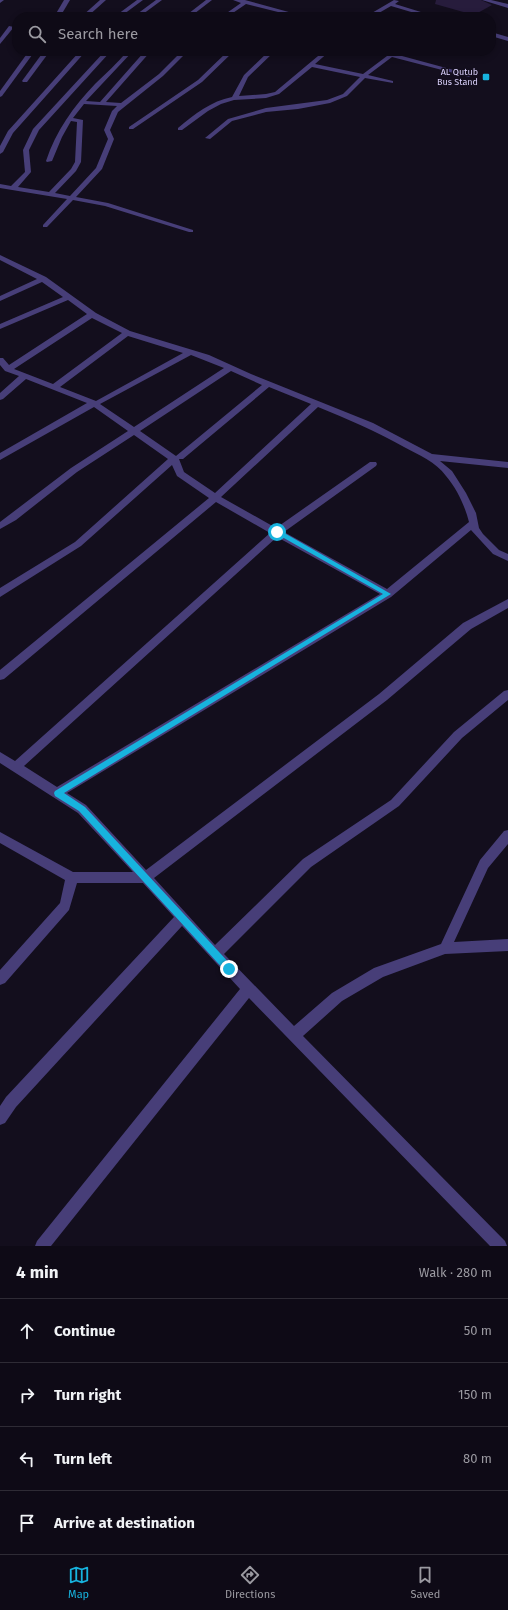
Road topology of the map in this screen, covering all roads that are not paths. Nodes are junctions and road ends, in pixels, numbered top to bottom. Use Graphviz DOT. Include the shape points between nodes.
graph roads {
  1 [pos="67,0"];
  2 [pos="103,0"];
  3 [pos="140,0"];
  4 [pos="159,0"];
  5 [pos="209,0"];
  6 [pos="236,0"];
  7 [pos="398,0"];
  8 [pos="485,0"];
  9 [pos="245,2"];
  10 [pos="390,4"];
  11 [pos="508,6"];
  12 [pos="60,12"];
  13 [pos="89,12"];
  14 [pos="124,12"];
  15 [pos="143,12"];
  16 [pos="193,12"];
  17 [pos="231,12"];
  18 [pos="276,12"];
  19 [pos="376,12"];
  20 [pos="417,12"];
  21 [pos="11,27"];
  22 [pos="496,35"];
  23 [pos="508,38"];
  24 [pos="0,42"];
  25 [pos="28,56"];
  26 [pos="43,56"];
  27 [pos="78,56"];
  28 [pos="103,56"];
  29 [pos="125,56"];
  30 [pos="144,56"];
  31 [pos="180,56"];
  32 [pos="226,56"];
  33 [pos="267,56"];
  34 [pos="321,56"];
  35 [pos="390,56"];
  36 [pos="395,56"];
  37 [pos="311,65"];
  38 [pos="469,75"];
  39 [pos="364,76"];
  40 [pos="25,81"];
  41 [pos="391,82"];
  42 [pos="0,95"];
  43 [pos="235,97"];
  44 [pos="82,102"];
  45 [pos="102,103"];
  46 [pos="122,105"];
  47 [pos="69,120"];
  48 [pos="131,128"];
  49 [pos="180,129"];
  50 [pos="208,138"];
  51 [pos="0,152"];
  52 [pos="49,161"];
  53 [pos="0,186"];
  54 [pos="13,188"];
  55 [pos="50,195"];
  56 [pos="73,198"];
  57 [pos="45,226"];
  58 [pos="191,231"];
  59 [pos="2,261"];
  60 [pos="43,279"];
  61 [pos="69,297"];
  62 [pos="0,300"];
  63 [pos="93,315"];
  64 [pos="0,328"];
  65 [pos="127,333"];
  66 [pos="190,352"];
  67 [pos="0,360"];
  68 [pos="230,368"];
  69 [pos="8,369"];
  70 [pos="24,375"];
  71 [pos="268,384"];
  72 [pos="54,387"];
  73 [pos="0,398"];
  74 [pos="97,402"];
  75 [pos="317,403"];
  76 [pos="134,432"];
  77 [pos="0,457"];
  78 [pos="430,457"];
  79 [pos="177,458"];
  80 [pos="373,464"];
  81 [pos="508,466"];
  82 [pos="216,498"];
  83 [pos="474,523"];
  84 [pos="0,526"];
  85 [pos="277,532"];
  86 [pos="508,558"];
  87 [pos="0,593"];
  88 [pos="388,594"];
  89 [pos="508,603"];
  90 [pos="0,676"];
  91 [pos="508,694"];
  92 [pos="0,757"];
  93 [pos="15,767"];
  94 [pos="58,793"];
  95 [pos="508,835"];
  96 [pos="0,837"];
  97 [pos="72,877"];
  98 [pos="145,878"];
  99 [pos="182,917"];
  100 [pos="508,945"];
  101 [pos="445,948"];
  102 [pos="215,954"];
  103 [pos="0,979"];
  104 [pos="248,989"];
  105 [pos="294,1035"];
  106 [pos="0,1118"];
  107 [pos="42,1246"];
  108 [pos="500,1246"];
  1 -- 12 [label="street"];
  2 -- 13 [label="street"];
  3 -- 14 [label="street"];
  4 -- 15 [label="street"];
  5 -- 16 [label="street"];
  6 -- 9 [label="street"];
  7 -- 10 [label="street"];
  8 -- 11 [label="street"];
  9 -- 17 [label="street"];
  9 -- 18 [label="street"];
  10 -- 19 [label="street"];
  10 -- 20 [label="street"];
  21 -- 24 [label="street"];
  22 -- 23 [label="street"];
  25 -- 42 [label="street"];
  26 -- 40 [label="street"];
  27 -- 51 [label="street" via="10,132"];
  28 -- 54 [label="street" via="36,129 26,150 28,172"];
  29 -- 44 [label="street"];
  30 -- 45 [label="street"];
  31 -- 46 [label="street" via="161,75"];
  32 -- 48 [label="street" via="200,81"];
  33 -- 43 [label="street" via="246,76"];
  34 -- 37 [label="street"];
  35 -- 39 [label="street"];
  36 -- 38 [label="street"];
  37 -- 39 [label="street"];
  37 -- 43 [label="street" via="278,93 258,98"];
  39 -- 41 [label="street"];
  39 -- 50 [label="street" via="345,95 328,102 266,110 230,120"];
  43 -- 49 [label="street" via="217,102"];
  44 -- 45 [label="street"];
  44 -- 47 [label="street"];
  45 -- 46 [label="street"];
  46 -- 56 [label="street" via="112,116 107,130 110,139 99,169"];
  47 -- 52 [label="street" via="54,144"];
  47 -- 55 [label="street" via="80,120 78,162 74,170"];
  53 -- 54 [label="street"];
  54 -- 55 [label="street"];
  55 -- 56 [label="street"];
  56 -- 57 [label="street"];
  56 -- 58 [label="street" via="106,204"];
  59 -- 60 [label="street"];
  60 -- 61 [label="street"];
  60 -- 62 [label="street"];
  61 -- 63 [label="street"];
  61 -- 64 [label="street"];
  63 -- 65 [label="street"];
  63 -- 69 [label="street" via="86,317"];
  65 -- 66 [label="street"];
  65 -- 72 [label="street"];
  66 -- 68 [label="street"];
  66 -- 74 [label="street"];
  67 -- 69 [label="street"];
  68 -- 71 [label="street"];
  68 -- 76 [label="street"];
  69 -- 70 [label="street"];
  70 -- 72 [label="street"];
  70 -- 73 [label="street"];
  71 -- 75 [label="street"];
  71 -- 79 [label="street"];
  72 -- 74 [label="street"];
  74 -- 76 [label="street"];
  74 -- 77 [label="street"];
  75 -- 78 [label="street" via="370,425"];
  75 -- 82 [label="street"];
  76 -- 79 [label="street"];
  76 -- 84 [label="street" via="74,470"];
  78 -- 81 [label="street"];
  78 -- 83 [label="street" via="449,473 462,493"];
  79 -- 82 [label="street" via="180,474"];
  79 -- 87 [label="street" via="78,544"];
  80 -- 85 [label="street"];
  82 -- 85 [label="street"];
  82 -- 90 [label="street"];
  83 -- 86 [label="street" via="480,536 496,552"];
  83 -- 88 [label="street"];
  85 -- 88 [label="street"];
  85 -- 93 [label="street"];
  88 -- 94 [label="street"];
  89 -- 98 [label="street" via="466,626 383,697"];
  91 -- 102 [label="street" via="458,735 395,803 307,863"];
  92 -- 93 [label="street"];
  93 -- 94 [label="street"];
  94 -- 98 [label="street" via="82,809"];
  95 -- 101 [label="street" via="484,864"];
  96 -- 97 [label="street"];
  97 -- 98 [label="street"];
  97 -- 103 [label="street" via="65,906"];
  98 -- 99 [label="street"];
  99 -- 102 [label="street"];
  99 -- 106 [label="street" via="11,1102"];
  100 -- 101 [label="street"];
  101 -- 105 [label="street" via="379,972 337,997"];
  102 -- 104 [label="street"];
  104 -- 105 [label="street"];
  104 -- 107 [label="street"];
  105 -- 108 [label="street"];
}
